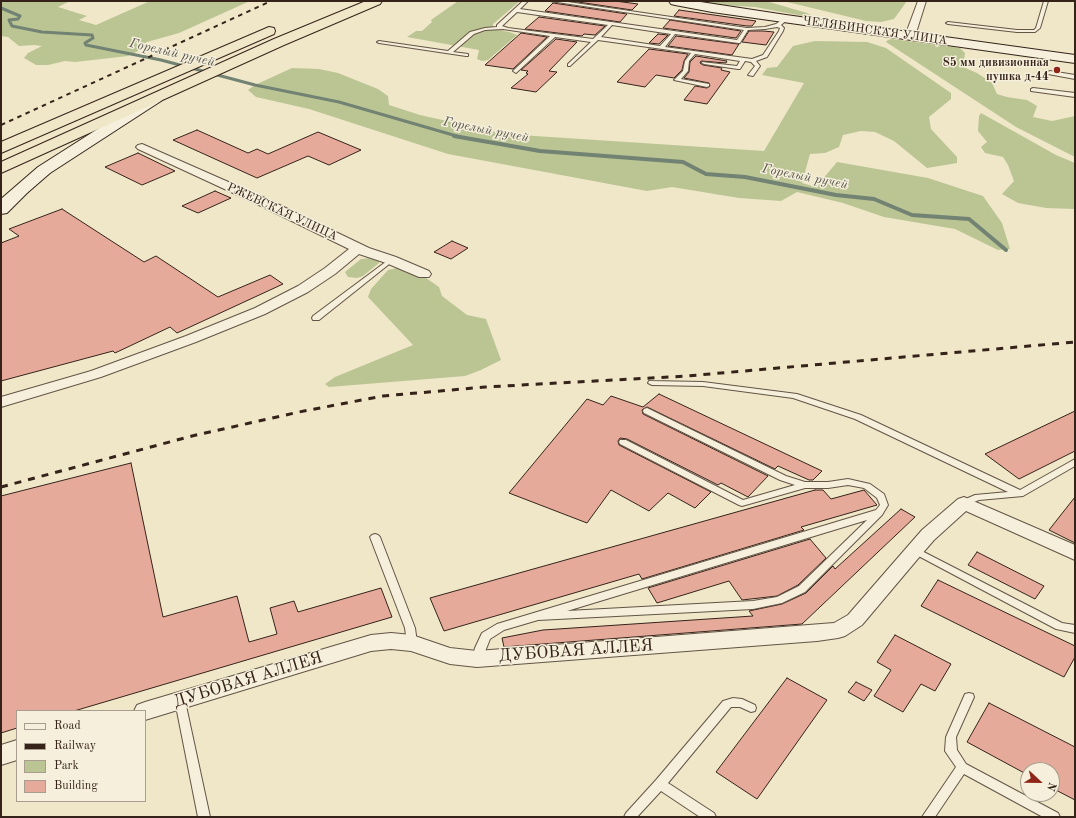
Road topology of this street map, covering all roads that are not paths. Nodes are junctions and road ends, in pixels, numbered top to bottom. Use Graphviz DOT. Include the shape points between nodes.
graph roads {
  1 [pos="376,1"];
  2 [pos="526,1"];
  3 [pos="552,1"];
  4 [pos="675,1"];
  5 [pos="922,1"];
  6 [pos="1046,1"];
  7 [pos="516,10"];
  8 [pos="782,22"];
  9 [pos="948,23"];
  10 [pos="611,24"];
  11 [pos="281,25"];
  12 [pos="503,28"];
  13 [pos="747,29"];
  14 [pos="674,33"];
  15 [pos="554,35"];
  16 [pos="910,36"];
  17 [pos="596,40"];
  18 [pos="379,42"];
  19 [pos="662,47"];
  20 [pos="694,52"];
  21 [pos="448,53"];
  22 [pos="466,56"];
  23 [pos="1075,59"];
  24 [pos="743,60"];
  25 [pos="753,61"];
  26 [pos="704,63"];
  27 [pos="570,65"];
  28 [pos="516,71"];
  29 [pos="1050,73"];
  30 [pos="751,75"];
  31 [pos="1075,77"];
  32 [pos="707,85"];
  33 [pos="1033,90"];
  34 [pos="159,96"];
  35 [pos="1075,96"];
  36 [pos="142,147"];
  37 [pos="1,148"];
  38 [pos="1,168"];
  39 [pos="1,209"];
  40 [pos="358,248"];
  41 [pos="391,260"];
  42 [pos="424,274"];
  43 [pos="316,318"];
  44 [pos="652,383"];
  45 [pos="1,402"];
  46 [pos="647,411"];
  47 [pos="623,442"];
  48 [pos="1075,462"];
  49 [pos="804,485"];
  50 [pos="1020,494"];
  51 [pos="964,503"];
  52 [pos="879,513"];
  53 [pos="375,537"];
  54 [pos="914,550"];
  55 [pos="1075,553"];
  56 [pos="538,616"];
  57 [pos="1075,629"];
  58 [pos="412,643"];
  59 [pos="477,659"];
  60 [pos="969,697"];
  61 [pos="180,701"];
  62 [pos="751,708"];
  63 [pos="146,712"];
  64 [pos="16,750"];
  65 [pos="1,755"];
  66 [pos="962,767"];
  67 [pos="660,784"];
  68 [pos="204,817"];
  69 [pos="630,817"];
  70 [pos="710,817"];
  71 [pos="928,817"];
  72 [pos="1054,817"];
  1 -- 34 [label="highway"];
  2 -- 7 [label="lane"];
  3 -- 13 [label="lane"];
  4 -- 8 [label="street, ЧЕЛЯБИНСКАЯ УЛИЦА"];
  5 -- 16 [label="street"];
  6 -- 9 [label="lane" via="1035,31 1017,32"];
  7 -- 10 [label="lane"];
  7 -- 12 [label="lane" via="500,24"];
  8 -- 13 [label="lane" via="765,28"];
  8 -- 16 [label="street, ЧЕЛЯБИНСКАЯ УЛИЦА"];
  8 -- 25 [label="lane" via="781,31 765,56"];
  10 -- 14 [label="lane"];
  10 -- 17 [label="lane"];
  11 -- 37 [label="highway"];
  12 -- 15 [label="lane"];
  12 -- 21 [label="lane" via="472,33"];
  13 -- 14 [label="lane" via="738,42"];
  14 -- 19 [label="lane"];
  15 -- 17 [label="lane"];
  15 -- 28 [label="lane"];
  16 -- 23 [label="street, ЧЕЛЯБИНСКАЯ УЛИЦА"];
  17 -- 19 [label="lane"];
  17 -- 27 [label="lane"];
  18 -- 21 [label="lane"];
  19 -- 20 [label="lane"];
  20 -- 24 [label="lane"];
  20 -- 32 [label="lane" via="677,80"];
  21 -- 22 [label="lane"];
  24 -- 25 [label="lane"];
  24 -- 26 [label="lane" via="738,68"];
  25 -- 30 [label="lane" via="758,66"];
  29 -- 31 [label="lane"];
  33 -- 35 [label="lane"];
  34 -- 38 [label="highway"];
  34 -- 39 [label="street" via="44,170"];
  36 -- 40 [label="street, РЖЕВСКАЯ УЛИЦА"];
  40 -- 41 [label="street, РЖЕВСКАЯ УЛИЦА"];
  40 -- 45 [label="street" via="303,289 260,311 96,374"];
  41 -- 42 [label="street, РЖЕВСКАЯ УЛИЦА"];
  41 -- 43 [label="lane"];
  44 -- 50 [label="lane" via="703,384 794,396 858,417"];
  46 -- 49 [label="lane" via="783,478"];
  47 -- 49 [label="lane" via="742,503"];
  48 -- 50 [label="lane"];
  49 -- 52 [label="lane" via="848,482 867,486 881,496 884,505"];
  50 -- 51 [label="lane" via="978,497"];
  51 -- 54 [label="street, ДУБОВАЯ АЛЛЕЯ"];
  51 -- 55 [label="street"];
  52 -- 56 [label="lane"];
  52 -- 56 [label="lane" via="802,589 779,600 753,605"];
  53 -- 58 [label="lane" via="410,628"];
  54 -- 57 [label="lane" via="1060,626"];
  54 -- 59 [label="street, ДУБОВАЯ АЛЛЕЯ" via="855,620 838,630"];
  56 -- 59 [label="lane" via="501,627 486,636"];
  58 -- 59 [label="street, ДУБОВАЯ АЛЛЕЯ" via="450,656"];
  58 -- 61 [label="street, ДУБОВАЯ АЛЛЕЯ" via="371,643"];
  60 -- 66 [label="lane" via="951,736 951,751"];
  61 -- 63 [label="street, ДУБОВАЯ АЛЛЕЯ"];
  61 -- 68 [label="lane"];
  62 -- 67 [label="lane" via="742,703 727,704"];
  64 -- 65 [label="street"];
  66 -- 71 [label="lane"];
  66 -- 72 [label="lane"];
  67 -- 69 [label="lane"];
  67 -- 70 [label="lane"];
}
